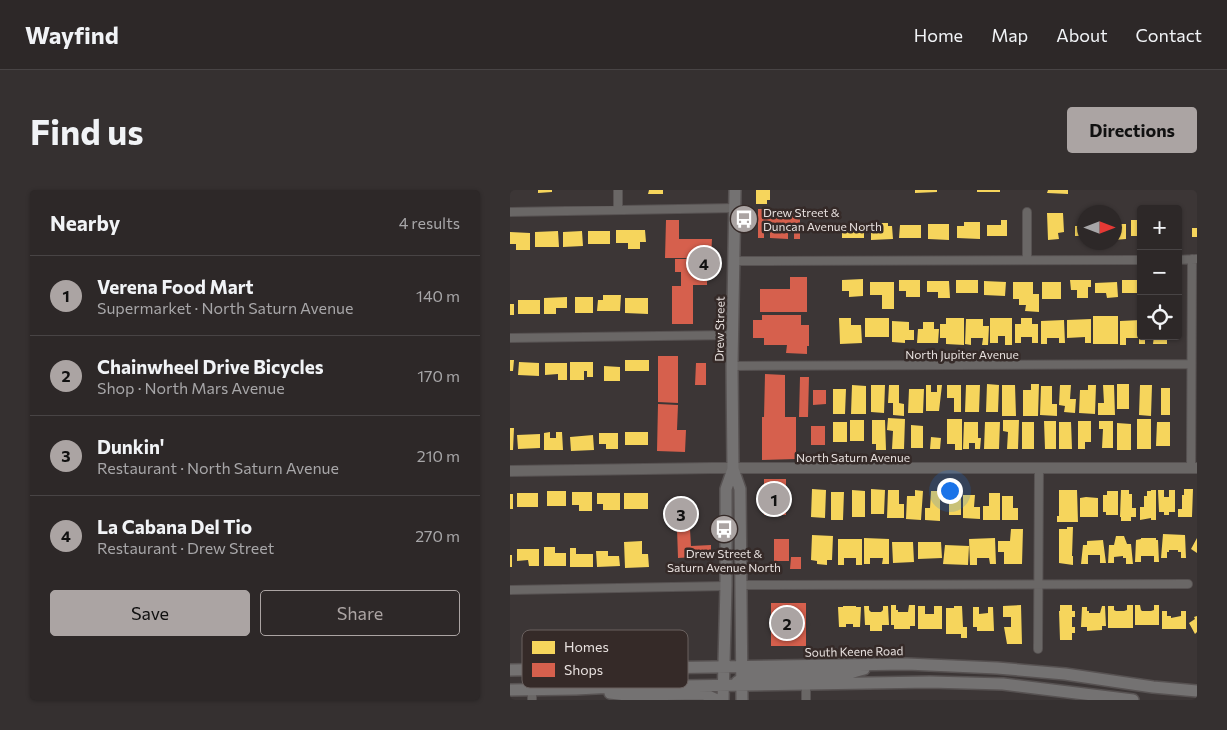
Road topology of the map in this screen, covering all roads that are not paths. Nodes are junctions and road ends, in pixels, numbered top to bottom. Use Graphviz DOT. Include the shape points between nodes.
graph roads {
  1 [pos="618,190"];
  2 [pos="735,190"];
  3 [pos="735,208"];
  4 [pos="618,210"];
  5 [pos="510,212"];
  6 [pos="1028,212"];
  7 [pos="1195,259"];
  8 [pos="734,260"];
  9 [pos="1028,260"];
  10 [pos="1137,260"];
  11 [pos="1182,260"];
  12 [pos="733,335"];
  13 [pos="510,338"];
  14 [pos="1191,364"];
  15 [pos="732,366"];
  16 [pos="1194,468"];
  17 [pos="733,469"];
  18 [pos="1039,469"];
  19 [pos="510,471"];
  20 [pos="726,558"];
  21 [pos="1038,584"];
  22 [pos="1188,584"];
  23 [pos="741,585"];
  24 [pos="726,586"];
  25 [pos="510,590"];
  26 [pos="1038,649"];
  27 [pos="688,667"];
  28 [pos="733,675"];
  29 [pos="688,680"];
  30 [pos="806,684"];
  31 [pos="603,688"];
  32 [pos="510,690"];
  33 [pos="576,690"];
  34 [pos="1197,691"];
  35 [pos="532,695"];
  36 [pos="717,700"];
  37 [pos="724,700"];
  38 [pos="734,700"];
  39 [pos="742,700"];
  40 [pos="806,700"];
  41 [pos="1133,700"];
  1 -- 4 [label="street"];
  2 -- 3 [label="main road, Drew Street"];
  3 -- 4 [label="street"];
  3 -- 8 [label="main road, Drew Street"];
  4 -- 5 [label="street"];
  6 -- 9 [label="street"];
  7 -- 11 [label="street"];
  7 -- 14 [label="street"];
  8 -- 9 [label="street"];
  8 -- 12 [label="main road, Drew Street"];
  9 -- 10 [label="street"];
  12 -- 13 [label="street"];
  12 -- 15 [label="main road, Drew Street"];
  14 -- 15 [label="street, North Jupiter Avenue"];
  14 -- 16 [label="street"];
  15 -- 17 [label="main road, Drew Street"];
  16 -- 18 [label="street, North Saturn Avenue"];
  17 -- 18 [label="street, North Saturn Avenue"];
  17 -- 19 [label="street, North Saturn Avenue"];
  17 -- 20 [label="main road, Drew Street" via="726,489"];
  17 -- 23 [label="main road, Drew Street" via="740,489"];
  18 -- 21 [label="street"];
  20 -- 24 [label="main road, Drew Street"];
  20 -- 28 [label="main road" via="732,586"];
  21 -- 22 [label="street"];
  21 -- 23 [label="street"];
  21 -- 26 [label="street"];
  23 -- 28 [label="main road, Drew Street" via="741,645"];
  24 -- 25 [label="street"];
  24 -- 28 [label="main road, Drew Street"];
  27 -- 28 [label="main road, South Keene Road" via="711,667"];
  28 -- 29 [label="main road, South Keene Road"];
  28 -- 30 [label="main road, South Keene Road" via="760,684"];
  28 -- 34 [label="main road, South Keene Road" via="907,664 1026,671"];
  28 -- 37 [label="main road, Drew Street"];
  28 -- 38 [label="main road"];
  28 -- 39 [label="main road, Drew Street"];
  30 -- 40 [label="street"];
  30 -- 41 [label="main road, South Keene Road" via="1003,684"];
  31 -- 33 [label="main road, South Keene Road"];
  32 -- 35 [label="main road, South Keene Road"];
  33 -- 35 [label="main road, South Keene Road"];
  33 -- 36 [label="main road" via="704,694"];
}
